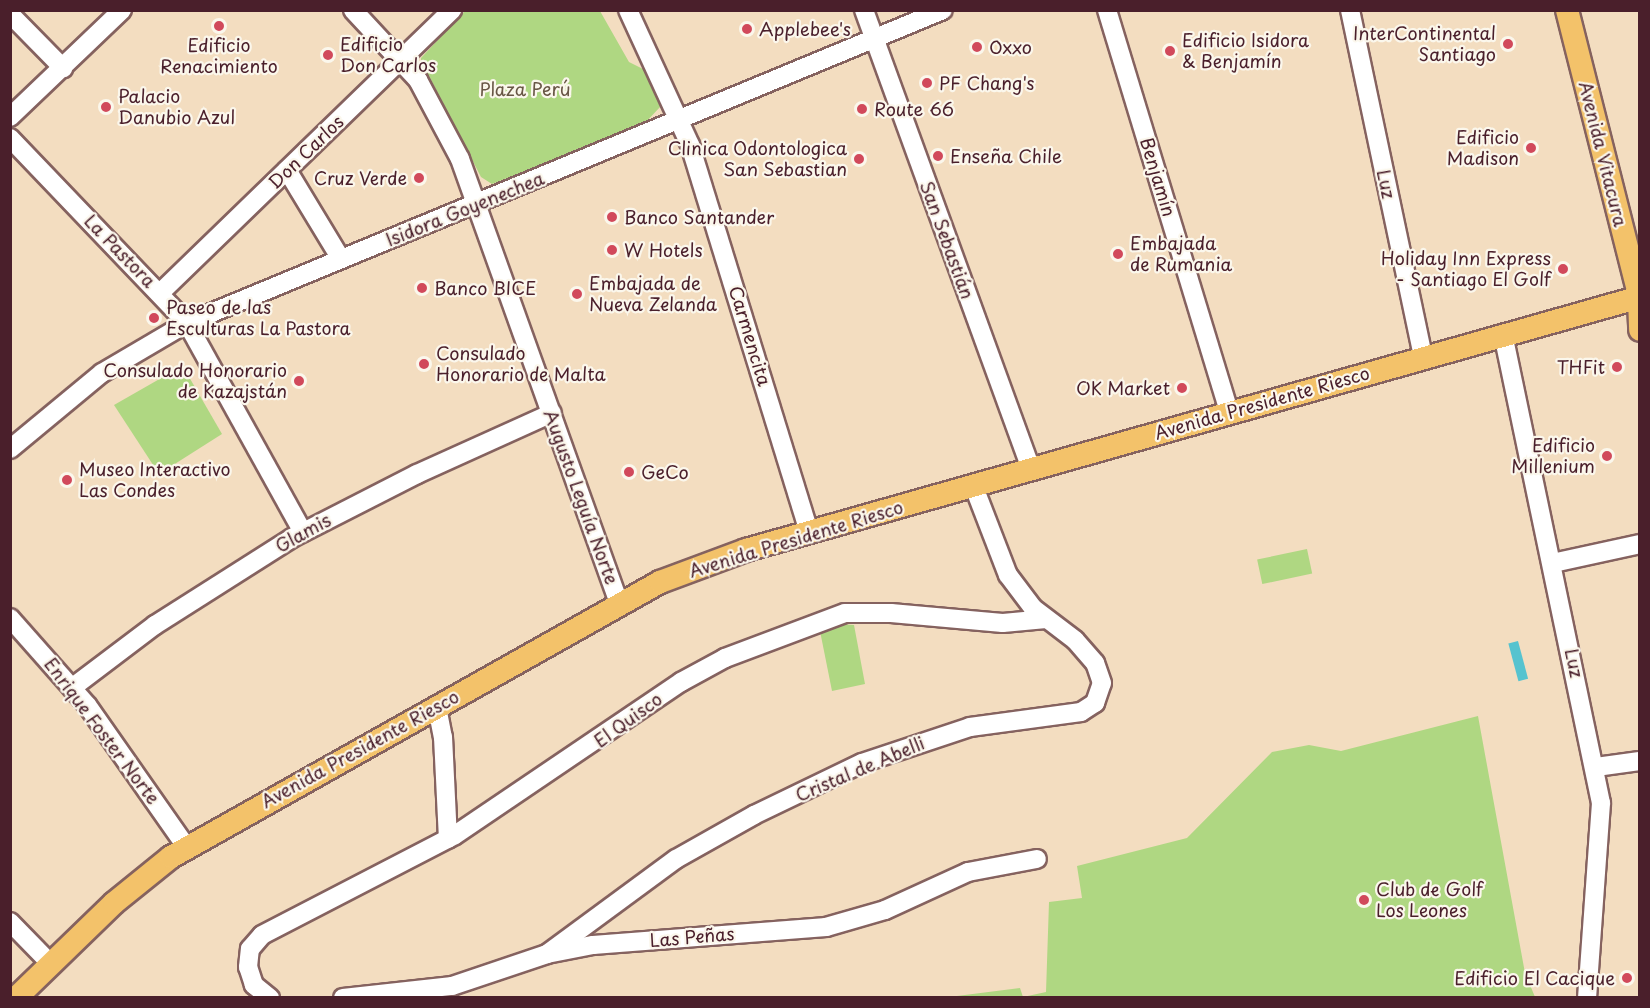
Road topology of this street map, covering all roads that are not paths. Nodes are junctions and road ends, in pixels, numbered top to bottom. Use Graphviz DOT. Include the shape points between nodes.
graph roads {
  1 [pos="122,10"];
  2 [pos="352,10"];
  3 [pos="452,10"];
  4 [pos="628,10"];
  5 [pos="864,10"];
  6 [pos="943,10"];
  7 [pos="1107,10"];
  8 [pos="1350,10"];
  9 [pos="1567,10"];
  10 [pos="10,14"];
  11 [pos="875,41"];
  12 [pos="401,60"];
  13 [pos="63,68"];
  14 [pos="10,117"];
  15 [pos="681,121"];
  16 [pos="10,138"];
  17 [pos="287,170"];
  18 [pos="478,204"];
  19 [pos="1634,258"];
  20 [pos="341,259"];
  21 [pos="160,292"];
  22 [pos="1639,297"];
  23 [pos="187,323"];
  24 [pos="1640,330"];
  25 [pos="1503,334"];
  26 [pos="1423,357"];
  27 [pos="1229,412"];
  28 [pos="552,413"];
  29 [pos="10,448"];
  30 [pos="1031,470"];
  31 [pos="974,487"];
  32 [pos="809,531"];
  33 [pos="303,532"];
  34 [pos="1640,544"];
  35 [pos="1553,563"];
  36 [pos="619,603"];
  37 [pos="10,618"];
  38 [pos="1046,619"];
  39 [pos="73,687"];
  40 [pos="436,706"];
  41 [pos="1640,760"];
  42 [pos="1596,767"];
  43 [pos="448,839"];
  44 [pos="187,848"];
  45 [pos="1037,859"];
  46 [pos="10,922"];
  47 [pos="547,954"];
  48 [pos="51,964"];
  49 [pos="16,998"];
  50 [pos="270,998"];
  51 [pos="343,998"];
  52 [pos="1587,998"];
  1 -- 13 [label="street"];
  2 -- 12 [label="street, Augusto Leguía Norte"];
  3 -- 12 [label="street, Don Carlos"];
  4 -- 15 [label="street, Carmencita"];
  5 -- 11 [label="street, San Sebastián"];
  6 -- 11 [label="street, Isidora Goyenechea"];
  7 -- 27 [label="street, Benjamín"];
  8 -- 26 [label="street, Luz"];
  9 -- 19 [label="main road, Avenida Vitacura"];
  10 -- 13 [label="street"];
  11 -- 15 [label="street, Isidora Goyenechea"];
  11 -- 30 [label="street, San Sebastián"];
  12 -- 17 [label="street, Don Carlos"];
  12 -- 18 [label="street, Augusto Leguía Norte" via="428,94"];
  13 -- 14 [label="street"];
  15 -- 18 [label="street, Isidora Goyenechea"];
  15 -- 32 [label="street, Carmencita"];
  16 -- 21 [label="street, La Pastora"];
  17 -- 20 [label="street"];
  17 -- 21 [label="street, Don Carlos"];
  18 -- 20 [label="street, Isidora Goyenechea"];
  18 -- 28 [label="street, Augusto Leguía Norte"];
  19 -- 22 [label="main road, Avenida Vitacura"];
  20 -- 23 [label="street, Isidora Goyenechea"];
  21 -- 23 [label="street, La Pastora"];
  22 -- 24 [label="main road, Avenida Vitacura"];
  22 -- 25 [label="main road, Avenida Presidente Riesco"];
  23 -- 29 [label="street, Isidora Goyenechea" via="102,373"];
  23 -- 33 [label="street, La Pastora"];
  25 -- 26 [label="main road, Avenida Presidente Riesco"];
  25 -- 35 [label="street, Luz"];
  26 -- 27 [label="main road, Avenida Presidente Riesco"];
  27 -- 30 [label="main road, Avenida Presidente Riesco"];
  28 -- 33 [label="street, Glamis"];
  28 -- 36 [label="street, Augusto Leguía Norte"];
  30 -- 31 [label="main road, Avenida Presidente Riesco"];
  31 -- 32 [label="main road, Avenida Presidente Riesco"];
  31 -- 38 [label="street, Cristal de Abelli" via="1000,561"];
  32 -- 36 [label="main road, Avenida Presidente Riesco" via="699,566"];
  33 -- 39 [label="street, Glamis" via="191,601"];
  34 -- 35 [label="street"];
  35 -- 42 [label="street, Luz"];
  36 -- 40 [label="main road, Avenida Presidente Riesco"];
  37 -- 39 [label="street, Enrique Foster Norte"];
  38 -- 43 [label="street, El Quisco" via="1003,623 891,613 845,614 811,623 725,658 681,682 562,766"];
  38 -- 47 [label="street, Cristal de Abelli" via="1075,640 1095,663 1102,683 1095,703 1081,712 970,727 862,763 754,815 676,859"];
  39 -- 44 [label="street, Enrique Foster Norte"];
  40 -- 43 [label="street" via="443,737"];
  40 -- 44 [label="main road, Avenida Presidente Riesco"];
  41 -- 42 [label="street"];
  42 -- 52 [label="street, Luz" via="1601,814"];
  43 -- 50 [label="street, El Quisco" via="277,926 250,949 251,980"];
  44 -- 48 [label="main road, Avenida Presidente Riesco" via="135,884"];
  45 -- 47 [label="street, Las Peñas" via="968,872 885,910 826,927 603,944"];
  46 -- 48 [label="street"];
  47 -- 51 [label="street, Las Peñas" via="452,986"];
  48 -- 49 [label="main road, Avenida Presidente Riesco"];
}
